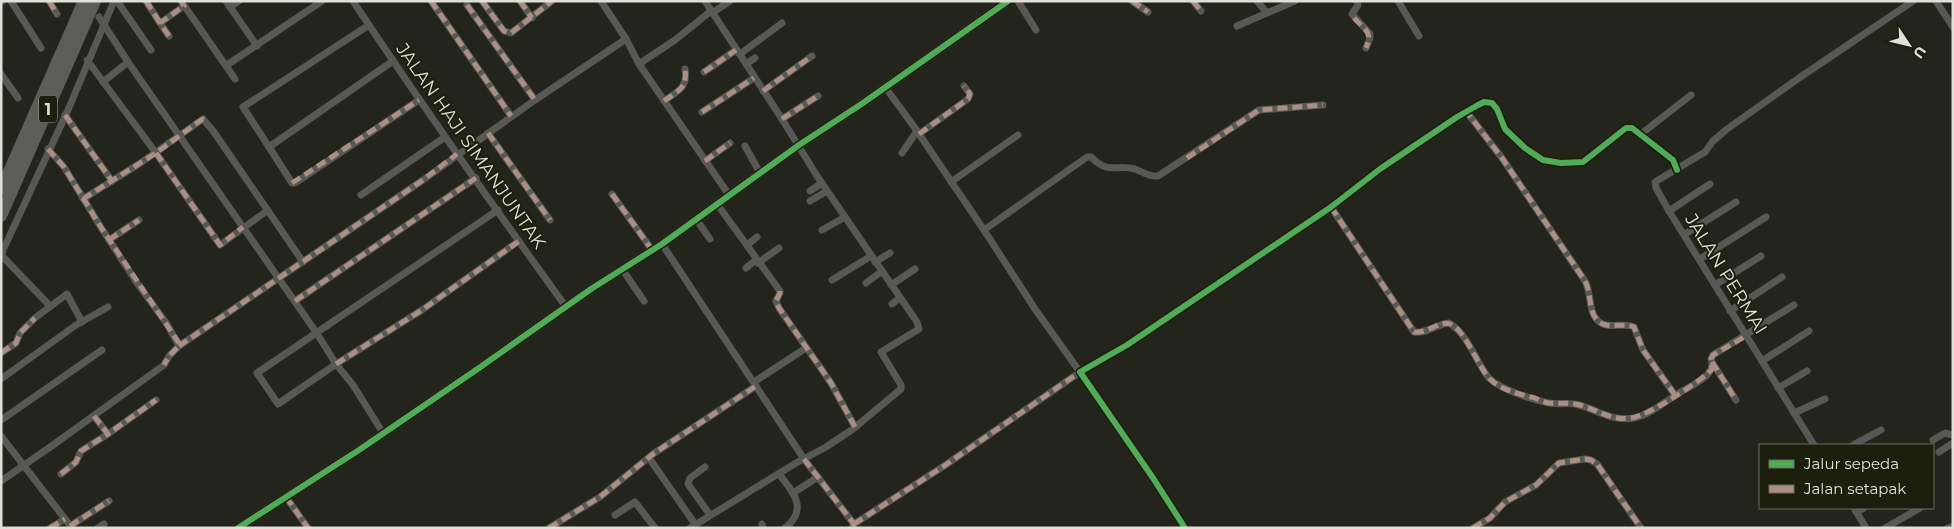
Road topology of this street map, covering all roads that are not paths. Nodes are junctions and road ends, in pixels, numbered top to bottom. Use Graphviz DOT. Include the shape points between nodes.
graph roads {
  1 [pos="11,1"];
  2 [pos="49,1"];
  3 [pos="84,1"];
  4 [pos="95,1"];
  5 [pos="115,1"];
  6 [pos="146,1"];
  7 [pos="239,1"];
  8 [pos="322,1"];
  9 [pos="353,1"];
  10 [pos="431,1"];
  11 [pos="482,1"];
  12 [pos="520,1"];
  13 [pos="552,1"];
  14 [pos="601,1"];
  15 [pos="705,1"];
  16 [pos="730,1"];
  17 [pos="1008,1"];
  18 [pos="1018,1"];
  19 [pos="1132,1"];
  20 [pos="1193,1"];
  21 [pos="1257,1"];
  22 [pos="1295,1"];
  23 [pos="1357,1"];
  24 [pos="1398,1"];
  25 [pos="1913,1"];
  26 [pos="1936,1"];
  27 [pos="182,4"];
  28 [pos="228,4"];
  29 [pos="467,5"];
  30 [pos="1201,11"];
  31 [pos="712,12"];
  32 [pos="1148,12"];
  33 [pos="1267,12"];
  34 [pos="58,14"];
  35 [pos="532,18"];
  36 [pos="101,20"];
  37 [pos="160,23"];
  38 [pos="782,23"];
  39 [pos="369,25"];
  40 [pos="1237,26"];
  41 [pos="1953,28"];
  42 [pos="1036,30"];
  43 [pos="169,36"];
  44 [pos="1419,36"];
  45 [pos="626,39"];
  46 [pos="257,46"];
  47 [pos="41,48"];
  48 [pos="1366,48"];
  49 [pos="151,50"];
  50 [pos="738,52"];
  51 [pos="812,56"];
  52 [pos="755,58"];
  53 [pos="87,60"];
  54 [pos="393,61"];
  55 [pos="128,62"];
  56 [pos="639,64"];
  57 [pos="746,64"];
  58 [pos="227,65"];
  59 [pos="685,69"];
  60 [pos="704,72"];
  61 [pos="1,74"];
  62 [pos="754,78"];
  63 [pos="235,79"];
  64 [pos="103,82"];
  65 [pos="964,86"];
  66 [pos="886,87"];
  67 [pos="763,91"];
  68 [pos="1691,95"];
  69 [pos="818,96"];
  70 [pos="18,98"];
  71 [pos="419,100"];
  72 [pos="535,100"];
  73 [pos="664,101"];
  74 [pos="1323,105"];
  75 [pos="1466,111"];
  76 [pos="702,112"];
  77 [pos="65,115"];
  78 [pos="511,116"];
  79 [pos="782,119"];
  80 [pos="918,132"];
  81 [pos="488,133"];
  82 [pos="1640,134"];
  83 [pos="178,135"];
  84 [pos="1018,135"];
  85 [pos="445,137"];
  86 [pos="730,143"];
  87 [pos="799,145"];
  88 [pos="745,146"];
  89 [pos="269,147"];
  90 [pos="48,149"];
  91 [pos="156,153"];
  92 [pos="902,153"];
  93 [pos="457,154"];
  94 [pos="705,160"];
  95 [pos="1677,170"];
  96 [pos="760,173"];
  97 [pos="476,178"];
  98 [pos="112,181"];
  99 [pos="951,182"];
  100 [pos="822,183"];
  101 [pos="1710,184"];
  102 [pos="1,190"];
  103 [pos="810,191"];
  104 [pos="827,191"];
  105 [pos="612,194"];
  106 [pos="361,195"];
  107 [pos="729,195"];
  108 [pos="84,199"];
  109 [pos="810,201"];
  110 [pos="1736,202"];
  111 [pos="717,204"];
  112 [pos="1331,207"];
  113 [pos="268,210"];
  114 [pos="498,210"];
  115 [pos="1669,211"];
  116 [pos="1,216"];
  117 [pos="845,217"];
  118 [pos="1766,217"];
  119 [pos="696,219"];
  120 [pos="139,220"];
  121 [pos="550,220"];
  122 [pos="243,227"];
  123 [pos="822,230"];
  124 [pos="984,230"];
  125 [pos="1685,234"];
  126 [pos="757,237"];
  127 [pos="710,239"];
  128 [pos="109,240"];
  129 [pos="519,242"];
  130 [pos="662,244"];
  131 [pos="746,245"];
  132 [pos="779,248"];
  133 [pos="652,250"];
  134 [pos="890,252"];
  135 [pos="1761,256"];
  136 [pos="873,259"];
  137 [pos="1700,259"];
  138 [pos="757,261"];
  139 [pos="303,262"];
  140 [pos="622,268"];
  141 [pos="746,268"];
  142 [pos="915,269"];
  143 [pos="881,272"];
  144 [pos="1782,277"];
  145 [pos="279,278"];
  146 [pos="832,280"];
  147 [pos="866,283"];
  148 [pos="891,285"];
  149 [pos="1715,285"];
  150 [pos="900,298"];
  151 [pos="294,301"];
  152 [pos="644,301"];
  153 [pos="892,304"];
  154 [pos="1794,305"];
  155 [pos="50,306"];
  156 [pos="108,307"];
  157 [pos="566,307"];
  158 [pos="1730,311"];
  159 [pos="77,325"];
  160 [pos="1809,331"];
  161 [pos="316,332"];
  162 [pos="1746,336"];
  163 [pos="179,346"];
  164 [pos="806,348"];
  165 [pos="102,350"];
  166 [pos="1,353"];
  167 [pos="1762,361"];
  168 [pos="1712,362"];
  169 [pos="336,364"];
  170 [pos="1807,371"];
  171 [pos="1080,372"];
  172 [pos="1,379"];
  173 [pos="755,384"];
  174 [pos="1778,388"];
  175 [pos="1675,395"];
  176 [pos="1825,399"];
  177 [pos="156,400"];
  178 [pos="1736,400"];
  179 [pos="1794,413"];
  180 [pos="94,416"];
  181 [pos="1,420"];
  182 [pos="855,427"];
  183 [pos="1881,430"];
  184 [pos="383,433"];
  185 [pos="108,434"];
  186 [pos="1953,435"];
  187 [pos="1,436"];
  188 [pos="1933,440"];
  189 [pos="1953,443"];
  190 [pos="1813,444"];
  191 [pos="1855,444"];
  192 [pos="1939,452"];
  193 [pos="649,458"];
  194 [pos="804,459"];
  195 [pos="24,466"];
  196 [pos="705,468"];
  197 [pos="61,474"];
  198 [pos="779,474"];
  199 [pos="818,477"];
  200 [pos="1,480"];
  201 [pos="794,493"];
  202 [pos="286,496"];
  203 [pos="109,501"];
  204 [pos="1918,509"];
  205 [pos="1855,510"];
  206 [pos="615,515"];
  207 [pos="710,515"];
  208 [pos="65,518"];
  209 [pos="693,526"];
  210 [pos="853,526"];
  211 [pos="1953,526"];
  212 [pos="71,527"];
  213 [pos="1182,527"];
  214 [pos="50,528"];
  215 [pos="238,528"];
  216 [pos="308,528"];
  217 [pos="549,528"];
  218 [pos="655,528"];
  219 [pos="785,528"];
  220 [pos="1473,528"];
  221 [pos="1642,528"];
  222 [pos="1866,528"];
  223 [pos="1885,528"];
  224 [pos="1948,528"];
  1 -- 47 [label="street"];
  2 -- 34 [label="street"];
  3 -- 102 [label="highway, 1"];
  4 -- 116 [label="highway, 1"];
  5 -- 36 [label="street"];
  5 -- 49 [label="street"];
  6 -- 37 [label="street"];
  7 -- 28 [label="street"];
  8 -- 46 [label="street"];
  9 -- 39 [label="street, JALAN HAJI SIMANJUNTAK"];
  10 -- 78 [label="street"];
  11 -- 35 [label="street" via="508,33"];
  12 -- 35 [label="street"];
  13 -- 35 [label="street"];
  14 -- 45 [label="street"];
  15 -- 31 [label="street"];
  16 -- 31 [label="street"];
  17 -- 66 [label="street"];
  18 -- 42 [label="street"];
  19 -- 32 [label="street"];
  20 -- 30 [label="street"];
  21 -- 33 [label="street"];
  22 -- 33 [label="street"];
  23 -- 48 [label="street" via="1352,14 1370,34"];
  24 -- 44 [label="street"];
  25 -- 95 [label="street, JALAN PERMAI" via="1798,78 1715,139 1705,152"];
  26 -- 41 [label="street"];
  27 -- 37 [label="street"];
  27 -- 58 [label="street"];
  28 -- 46 [label="street"];
  29 -- 72 [label="street"];
  31 -- 50 [label="street"];
  31 -- 56 [label="street"];
  33 -- 40 [label="street"];
  36 -- 53 [label="street"];
  36 -- 55 [label="street"];
  37 -- 43 [label="street"];
  38 -- 50 [label="street"];
  39 -- 54 [label="street, JALAN HAJI SIMANJUNTAK"];
  39 -- 89 [label="street" via="243,108"];
  45 -- 56 [label="street"];
  45 -- 72 [label="street"];
  46 -- 58 [label="street"];
  50 -- 57 [label="street"];
  50 -- 60 [label="street"];
  51 -- 67 [label="street"];
  52 -- 57 [label="street"];
  53 -- 64 [label="street"];
  53 -- 77 [label="street"];
  54 -- 71 [label="street, JALAN HAJI SIMANJUNTAK"];
  54 -- 89 [label="street"];
  55 -- 64 [label="street"];
  55 -- 83 [label="street"];
  56 -- 73 [label="street"];
  57 -- 62 [label="street"];
  58 -- 63 [label="street"];
  59 -- 73 [label="street" via="683,86"];
  61 -- 70 [label="street"];
  62 -- 67 [label="street"];
  62 -- 76 [label="street"];
  64 -- 91 [label="street"];
  65 -- 80 [label="street" via="970,94 968,99"];
  66 -- 80 [label="street"];
  66 -- 87 [label="street"];
  67 -- 79 [label="street"];
  68 -- 82 [label="street"];
  69 -- 79 [label="street"];
  71 -- 85 [label="street, JALAN HAJI SIMANJUNTAK"];
  71 -- 89 [label="street" via="292,184"];
  72 -- 78 [label="street"];
  73 -- 94 [label="street"];
  74 -- 124 [label="street" via="1259,110 1158,176 1129,168 1111,169 1087,157"];
  75 -- 82 [label="street" via="1484,102 1492,104 1505,129 1525,148 1539,159 1561,163 1588,161 1626,128"];
  75 -- 112 [label="street" via="1380,169"];
  75 -- 175 [label="street" via="1585,281 1594,316 1605,324 1634,327 1643,350"];
  77 -- 90 [label="street"];
  77 -- 98 [label="street"];
  78 -- 81 [label="street"];
  79 -- 87 [label="street"];
  80 -- 92 [label="street"];
  80 -- 99 [label="street"];
  81 -- 93 [label="street"];
  81 -- 121 [label="street"];
  82 -- 95 [label="street" via="1673,160"];
  83 -- 91 [label="street"];
  83 -- 113 [label="street" via="203,119 207,122"];
  83 -- 122 [label="street"];
  84 -- 99 [label="street"];
  85 -- 93 [label="street, JALAN HAJI SIMANJUNTAK"];
  85 -- 106 [label="street"];
  86 -- 94 [label="street"];
  87 -- 96 [label="street"];
  87 -- 100 [label="street"];
  88 -- 96 [label="street"];
  90 -- 108 [label="street"];
  90 -- 155 [label="street" via="2,255"];
  91 -- 98 [label="street"];
  91 -- 122 [label="street" via="220,245"];
  93 -- 97 [label="street, JALAN HAJI SIMANJUNTAK"];
  93 -- 139 [label="street"];
  94 -- 107 [label="street"];
  95 -- 115 [label="street, JALAN PERMAI" via="1655,182"];
  96 -- 107 [label="street"];
  97 -- 114 [label="street, JALAN HAJI SIMANJUNTAK"];
  97 -- 151 [label="street"];
  98 -- 108 [label="street"];
  99 -- 124 [label="street"];
  100 -- 103 [label="street"];
  100 -- 104 [label="street"];
  101 -- 115 [label="street"];
  104 -- 109 [label="street"];
  104 -- 117 [label="street"];
  105 -- 133 [label="street"];
  107 -- 111 [label="street"];
  108 -- 128 [label="street"];
  110 -- 125 [label="street"];
  111 -- 119 [label="street"];
  111 -- 131 [label="street"];
  112 -- 171 [label="street" via="1128,345"];
  112 -- 175 [label="street" via="1414,332 1425,332 1449,323 1464,338 1490,379 1506,390 1549,403 1579,405 1613,418 1639,416"];
  113 -- 122 [label="street"];
  113 -- 139 [label="street"];
  114 -- 129 [label="street, JALAN HAJI SIMANJUNTAK"];
  114 -- 161 [label="street"];
  115 -- 125 [label="street, JALAN PERMAI"];
  117 -- 123 [label="street"];
  117 -- 136 [label="street"];
  118 -- 137 [label="street"];
  119 -- 127 [label="street"];
  119 -- 130 [label="street"];
  120 -- 128 [label="street"];
  122 -- 145 [label="street"];
  124 -- 171 [label="street"];
  125 -- 137 [label="street, JALAN PERMAI"];
  126 -- 131 [label="street"];
  128 -- 163 [label="street"];
  129 -- 157 [label="street, JALAN HAJI SIMANJUNTAK"];
  129 -- 169 [label="street" via="422,310"];
  130 -- 133 [label="street"];
  130 -- 173 [label="street"];
  131 -- 138 [label="street"];
  132 -- 138 [label="street"];
  133 -- 140 [label="street"];
  134 -- 136 [label="street"];
  135 -- 149 [label="street"];
  136 -- 143 [label="street"];
  136 -- 146 [label="street"];
  137 -- 149 [label="street, JALAN PERMAI"];
  138 -- 141 [label="street"];
  138 -- 164 [label="street" via="780,291 776,302"];
  139 -- 145 [label="street"];
  140 -- 152 [label="street"];
  140 -- 157 [label="street"];
  142 -- 148 [label="street"];
  143 -- 147 [label="street"];
  143 -- 148 [label="street"];
  144 -- 158 [label="street"];
  145 -- 151 [label="street"];
  145 -- 163 [label="street"];
  148 -- 150 [label="street"];
  149 -- 158 [label="street, JALAN PERMAI"];
  150 -- 153 [label="street"];
  150 -- 182 [label="street" via="919,329 881,353 901,387"];
  151 -- 161 [label="street"];
  154 -- 162 [label="street"];
  155 -- 159 [label="street" via="67,294"];
  155 -- 166 [label="street" via="20,333 16,343"];
  156 -- 159 [label="street"];
  157 -- 184 [label="street"];
  158 -- 162 [label="street, JALAN PERMAI"];
  159 -- 172 [label="street"];
  160 -- 167 [label="street"];
  161 -- 169 [label="street"];
  161 -- 169 [label="street" via="257,373 278,404"];
  162 -- 167 [label="street, JALAN PERMAI"];
  162 -- 168 [label="street" via="1713,355"];
  163 -- 180 [label="street" via="166,363"];
  164 -- 173 [label="street"];
  164 -- 182 [label="street" via="831,383"];
  165 -- 181 [label="street"];
  167 -- 174 [label="street, JALAN PERMAI"];
  168 -- 175 [label="street" via="1712,369 1702,378"];
  168 -- 178 [label="street"];
  169 -- 184 [label="street"];
  170 -- 174 [label="street"];
  171 -- 210 [label="street"];
  171 -- 213 [label="street" via="1153,478"];
  173 -- 193 [label="street"];
  173 -- 194 [label="street"];
  174 -- 179 [label="street, JALAN PERMAI"];
  176 -- 179 [label="street"];
  177 -- 185 [label="street"];
  179 -- 190 [label="street, JALAN PERMAI"];
  180 -- 185 [label="street"];
  180 -- 195 [label="street"];
  182 -- 194 [label="street"];
  183 -- 191 [label="street"];
  184 -- 202 [label="street"];
  185 -- 197 [label="street" via="81,451 76,462"];
  186 -- 188 [label="street" via="1945,433"];
  187 -- 195 [label="street"];
  189 -- 192 [label="street"];
  193 -- 209 [label="street"];
  193 -- 217 [label="street" via="600,497"];
  194 -- 198 [label="street"];
  194 -- 199 [label="street"];
  195 -- 200 [label="street"];
  195 -- 208 [label="street"];
  196 -- 207 [label="street" via="690,478 688,484"];
  198 -- 201 [label="street"];
  198 -- 207 [label="street"];
  199 -- 201 [label="street"];
  199 -- 210 [label="street"];
  201 -- 219 [label="street" via="798,507"];
  202 -- 215 [label="street"];
  202 -- 216 [label="street"];
  203 -- 212 [label="street"];
  204 -- 223 [label="street"];
  205 -- 222 [label="street"];
  206 -- 218 [label="street" via="635,502"];
  207 -- 209 [label="street"];
  208 -- 212 [label="street"];
  208 -- 214 [label="street"];
  211 -- 224 [label="street"];
  220 -- 221 [label="street" via="1490,518 1505,502 1536,485 1559,463 1585,459 1597,464"];
}
